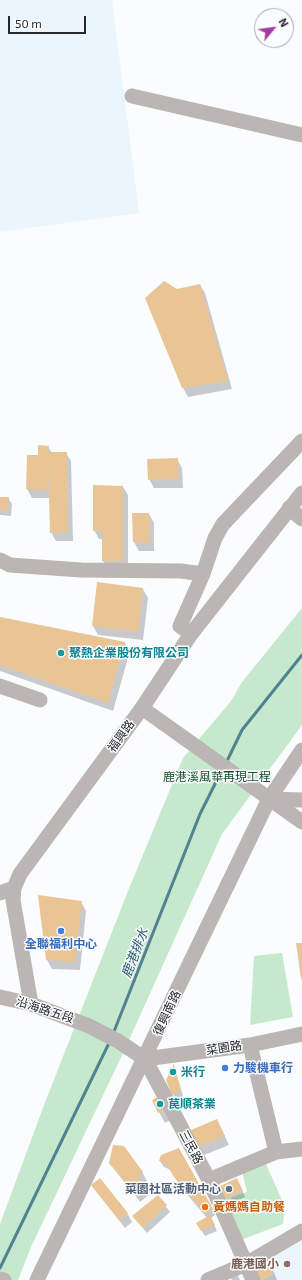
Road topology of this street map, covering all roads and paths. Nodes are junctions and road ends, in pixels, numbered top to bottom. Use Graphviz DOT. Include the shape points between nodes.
graph roads {
  1 [pos="132,96"];
  2 [pos="302,135"];
  3 [pos="302,441"];
  4 [pos="302,492"];
  5 [pos="289,508"];
  6 [pos="302,519"];
  7 [pos="0,560"];
  8 [pos="203,574"];
  9 [pos="192,634"];
  10 [pos="0,686"];
  11 [pos="40,700"];
  12 [pos="142,708"];
  13 [pos="302,750"];
  14 [pos="269,799"];
  15 [pos="302,800"];
  16 [pos="302,822"];
  17 [pos="14,888"];
  18 [pos="0,893"];
  19 [pos="0,997"];
  20 [pos="31,1004"];
  21 [pos="302,1034"];
  22 [pos="250,1045"];
  23 [pos="145,1059"];
  24 [pos="302,1149"];
  25 [pos="276,1152"];
  26 [pos="209,1180"];
  27 [pos="302,1231"];
  28 [pos="246,1264"];
  29 [pos="0,1279"];
  30 [pos="4,1280"];
  31 [pos="37,1280"];
  32 [pos="208,1280"];
  33 [pos="253,1280"];
  1 -- 2 [label="street"];
  3 -- 8 [label="street" via="223,524 215,538"];
  4 -- 5 [label="street, 福興路"];
  5 -- 6 [label="street"];
  5 -- 9 [label="street, 福興路"];
  7 -- 8 [label="street" via="10,565 80,570 181,571"];
  8 -- 9 [label="street" via="180,626"];
  9 -- 12 [label="street, 福興路"];
  10 -- 11 [label="street"];
  12 -- 14 [label="street"];
  12 -- 17 [label="street, 福興路" via="20,874"];
  13 -- 14 [label="street, 復興南路"];
  14 -- 15 [label="street"];
  14 -- 16 [label="street"];
  14 -- 23 [label="street, 復興南路"];
  17 -- 18 [label="street"];
  17 -- 20 [label="street, 福興路" via="13,900"];
  19 -- 20 [label="street, 沿海路五段"];
  20 -- 23 [label="street, 沿海路五段" via="89,1026"];
  21 -- 22 [label="street, 菜園路"];
  22 -- 23 [label="street, 菜園路"];
  22 -- 25 [label="street"];
  23 -- 26 [label="street, 三民路"];
  23 -- 31 [label="street, 復興南路"];
  24 -- 25 [label="street"];
  25 -- 26 [label="street"];
  26 -- 28 [label="street, 三民路"];
  27 -- 28 [label="street"];
  28 -- 32 [label="street"];
  28 -- 33 [label="street, 三民路"];
  29 -- 30 [label="street"];
}
